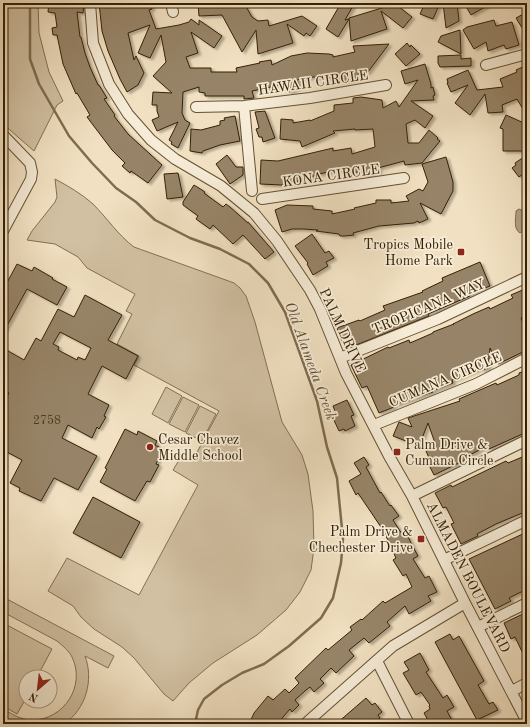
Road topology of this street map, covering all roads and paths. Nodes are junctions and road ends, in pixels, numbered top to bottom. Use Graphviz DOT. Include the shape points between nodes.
graph roads {
  1 [pos="90,3"];
  2 [pos="527,54"];
  3 [pos="486,65"];
  4 [pos="386,85"];
  5 [pos="244,106"];
  6 [pos="196,107"];
  7 [pos="3,135"];
  8 [pos="404,178"];
  9 [pos="252,191"];
  10 [pos="239,199"];
  11 [pos="262,199"];
  12 [pos="254,213"];
  13 [pos="3,231"];
  14 [pos="527,277"];
  15 [pos="340,358"];
  16 [pos="527,358"];
  17 [pos="374,425"];
  18 [pos="527,440"];
  19 [pos="395,466"];
  20 [pos="412,496"];
  21 [pos="527,520"];
  22 [pos="444,560"];
  23 [pos="465,603"];
  24 [pos="527,603"];
  25 [pos="478,627"];
  26 [pos="377,661"];
  27 [pos="527,683"];
  28 [pos="512,691"];
  29 [pos="527,722"];
  30 [pos="305,724"];
  31 [pos="409,724"];
  1 -- 10 [label="street, PALM DRIVE" via="93,42 109,84 128,114 151,140 175,159"];
  2 -- 3 [label="street"];
  4 -- 5 [label="street, HAWAII CIRCLE"];
  5 -- 6 [label="street, HAWAII CIRCLE"];
  5 -- 9 [label="street, HAWAII CIRCLE"];
  7 -- 13 [label="street" via="30,163 32,172 31,179"];
  8 -- 11 [label="street, KONA CIRCLE"];
  9 -- 10 [label="street"];
  9 -- 11 [label="street" via="259,193"];
  10 -- 12 [label="street, PALM DRIVE"];
  11 -- 12 [label="street"];
  12 -- 15 [label="street, PALM DRIVE" via="277,240 310,290"];
  14 -- 15 [label="street, TROPICANA WAY" via="438,319"];
  15 -- 17 [label="street, PALM DRIVE"];
  16 -- 17 [label="street, CUMANA CIRCLE" via="476,384"];
  17 -- 19 [label="street, PALM DRIVE"];
  18 -- 20 [label="street"];
  19 -- 20 [label="street, ALMADEN BOULEVARD"];
  20 -- 22 [label="street, ALMADEN BOULEVARD"];
  21 -- 22 [label="street"];
  22 -- 23 [label="street, ALMADEN BOULEVARD"];
  23 -- 25 [label="street, ALMADEN BOULEVARD"];
  23 -- 26 [label="street" via="393,646"];
  24 -- 25 [label="street"];
  25 -- 28 [label="street, ALMADEN BOULEVARD"];
  26 -- 30 [label="street"];
  26 -- 31 [label="street"];
  27 -- 28 [label="street"];
  28 -- 29 [label="street, ALMADEN BOULEVARD"];
}
